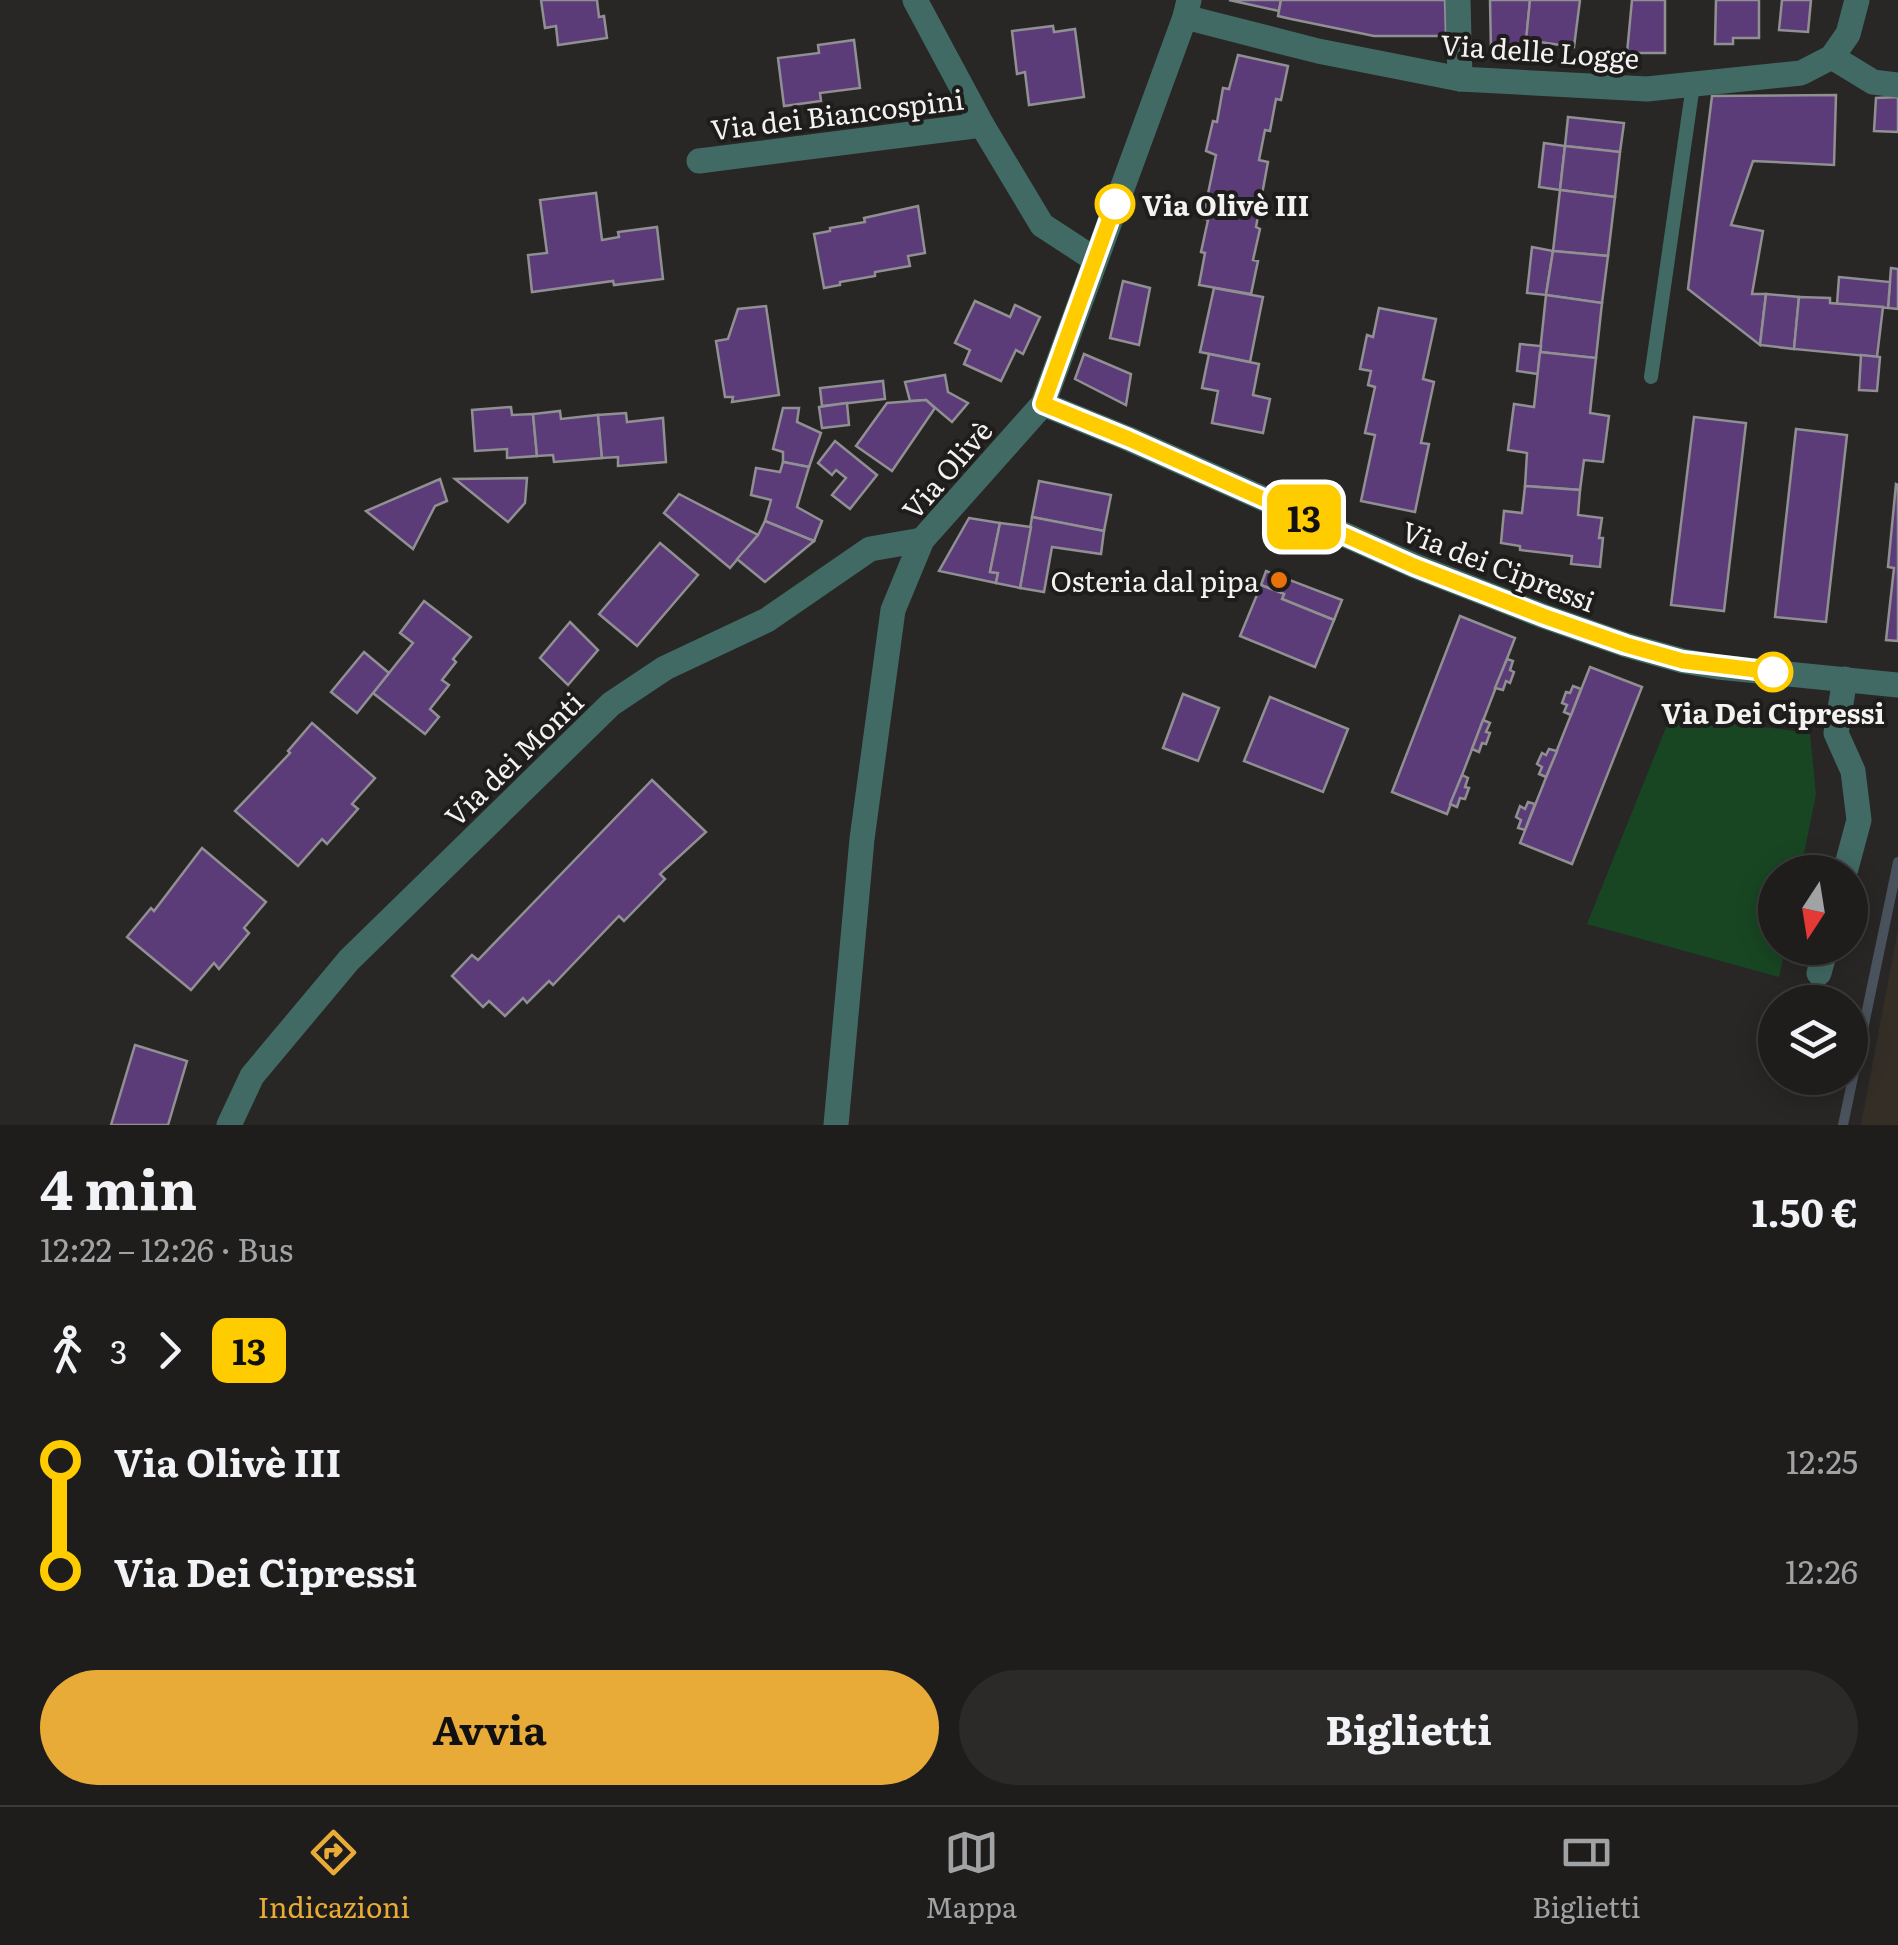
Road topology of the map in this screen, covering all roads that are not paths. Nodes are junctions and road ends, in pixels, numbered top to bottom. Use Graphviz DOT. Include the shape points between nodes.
graph roads {
  1 [pos="915,0"];
  2 [pos="1458,0"];
  3 [pos="1856,0"];
  4 [pos="1187,8"];
  5 [pos="1832,57"];
  6 [pos="1460,79"];
  7 [pos="1693,85"];
  8 [pos="1898,85"];
  9 [pos="982,126"];
  10 [pos="699,161"];
  11 [pos="1094,259"];
  12 [pos="1651,377"];
  13 [pos="1043,404"];
  14 [pos="922,540"];
  15 [pos="1845,679"];
  16 [pos="1898,685"];
  17 [pos="1850,855"];
  18 [pos="1822,965"];
  19 [pos="1820,973"];
  20 [pos="229,1125"];
  21 [pos="836,1125"];
  1 -- 9 [label="street, Via dei Biancospini"];
  2 -- 6 [label="street"];
  3 -- 5 [label="street" via="1848,34"];
  4 -- 6 [label="street, Via delle Logge" via="1318,51"];
  4 -- 11 [label="street, Via Olivè"];
  5 -- 7 [label="street, Via delle Logge" via="1802,73"];
  5 -- 8 [label="street" via="1873,82"];
  6 -- 7 [label="street, Via delle Logge" via="1647,89"];
  7 -- 12 [label="lane"];
  9 -- 10 [label="street, Via dei Biancospini"];
  9 -- 11 [label="street, Via dei Biancospini" via="1042,225"];
  11 -- 13 [label="street, Via Olivè"];
  13 -- 14 [label="street, Via Olivè"];
  13 -- 15 [label="street, Via dei Cipressi" via="1414,566 1626,645 1683,661"];
  14 -- 20 [label="street, Via dei Monti" via="870,549 768,620 666,668 611,704 350,960 252,1076"];
  14 -- 21 [label="street, Via Olivè" via="893,610 862,839"];
  15 -- 16 [label="street, Via dei Cipressi"];
  15 -- 17 [label="street" via="1836,733 1853,770 1859,820"];
  18 -- 19 [label="street"];
}
